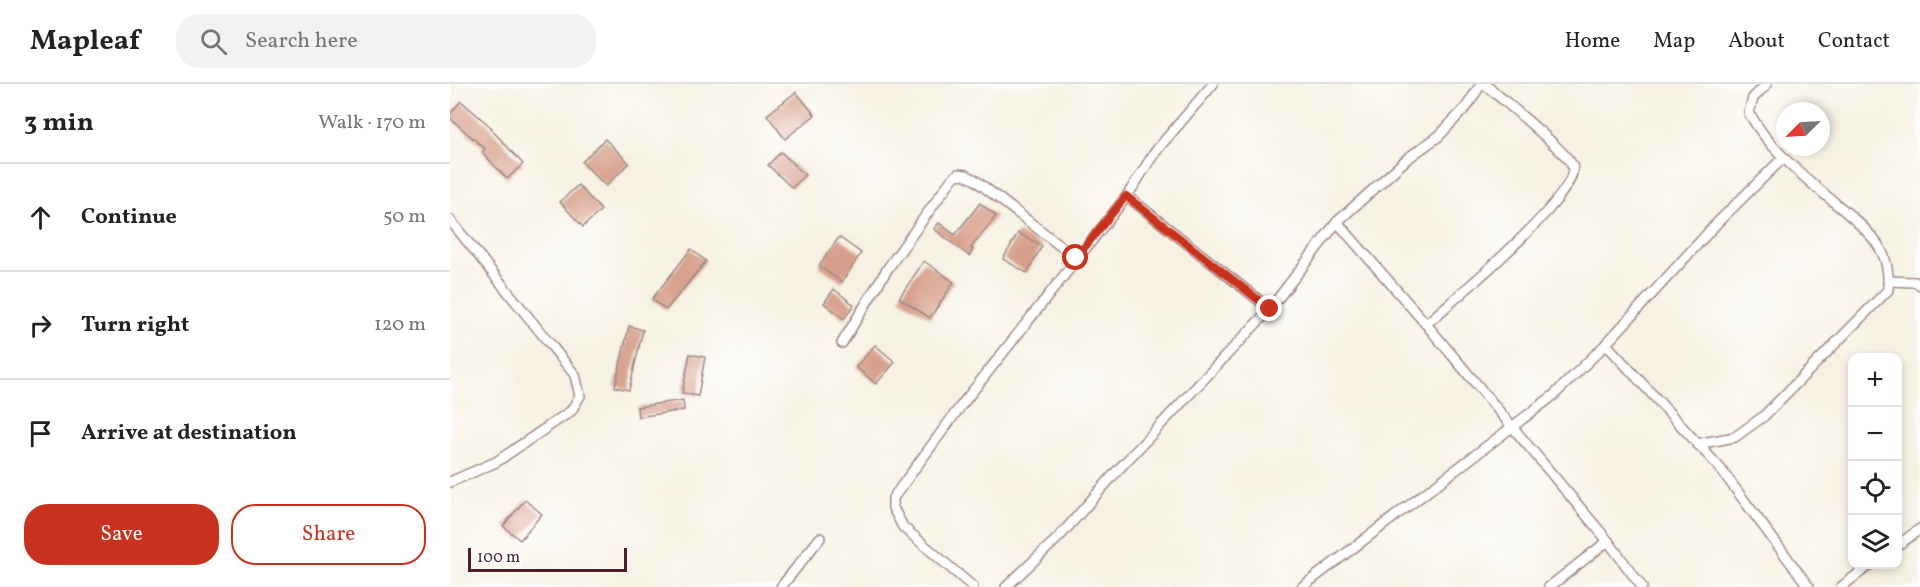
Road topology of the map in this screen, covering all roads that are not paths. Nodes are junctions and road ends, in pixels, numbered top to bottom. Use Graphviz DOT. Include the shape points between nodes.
graph roads {
  1 [pos="1213,84"];
  2 [pos="1483,84"];
  3 [pos="1767,84"];
  4 [pos="1782,158"];
  5 [pos="1126,196"];
  6 [pos="450,220"];
  7 [pos="1337,222"];
  8 [pos="1076,258"];
  9 [pos="1888,281"];
  10 [pos="1920,285"];
  11 [pos="1270,309"];
  12 [pos="1426,324"];
  13 [pos="842,343"];
  14 [pos="1606,344"];
  15 [pos="1512,426"];
  16 [pos="1697,444"];
  17 [pos="450,482"];
  18 [pos="1920,530"];
  19 [pos="820,538"];
  20 [pos="1608,541"];
  21 [pos="1902,542"];
  22 [pos="1864,569"];
  23 [pos="1013,585"];
  24 [pos="781,587"];
  25 [pos="973,587"];
  26 [pos="1302,587"];
  27 [pos="1549,587"];
  28 [pos="1642,587"];
  29 [pos="1809,587"];
  30 [pos="1841,587"];
  1 -- 5 [label="street" via="1155,152"];
  2 -- 7 [label="street" via="1439,136 1408,158"];
  2 -- 12 [label="street" via="1557,148 1572,164 1573,175 1527,234"];
  3 -- 4 [label="street" via="1753,98 1749,112"];
  4 -- 9 [label="street" via="1853,218 1881,249"];
  4 -- 14 [label="street"];
  5 -- 8 [label="street"];
  5 -- 11 [label="street"];
  6 -- 17 [label="street" via="575,375 580,396 571,411 496,462"];
  7 -- 11 [label="street"];
  7 -- 12 [label="street"];
  8 -- 13 [label="street" via="975,180 958,174 888,268"];
  8 -- 25 [label="street" via="893,498 893,508 903,527"];
  9 -- 10 [label="street"];
  9 -- 16 [label="street" via="1888,290 1764,416 1735,437"];
  11 -- 23 [label="street"];
  12 -- 15 [label="street"];
  14 -- 15 [label="street" via="1554,395"];
  14 -- 16 [label="street"];
  15 -- 20 [label="street"];
  15 -- 26 [label="street"];
  16 -- 29 [label="street" via="1719,467"];
  18 -- 21 [label="street"];
  19 -- 24 [label="street"];
  20 -- 27 [label="street"];
  20 -- 28 [label="street"];
  22 -- 30 [label="street"];
}
